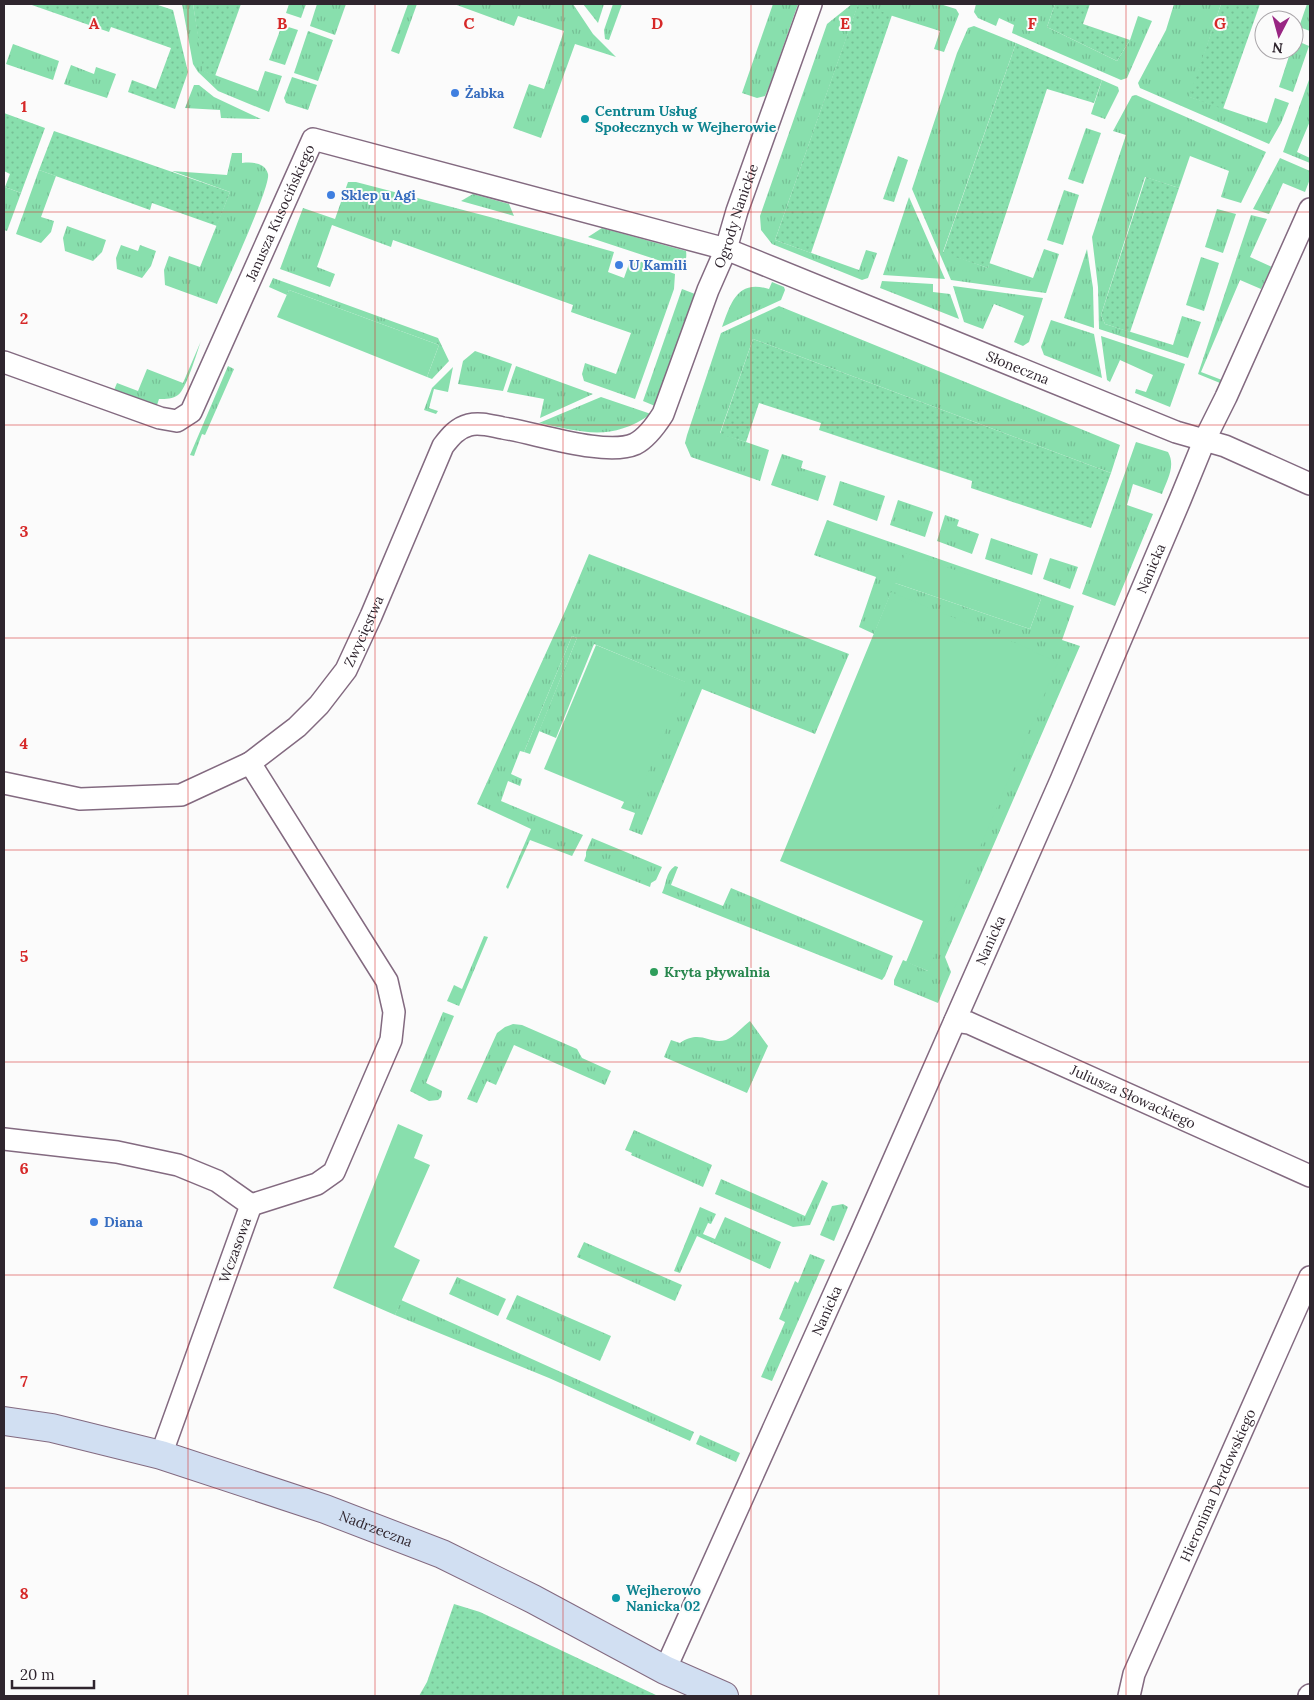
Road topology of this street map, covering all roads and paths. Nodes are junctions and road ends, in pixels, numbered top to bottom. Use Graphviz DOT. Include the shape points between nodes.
graph roads {
  1 [pos="811,4"];
  2 [pos="1310,209"];
  3 [pos="726,249"];
  4 [pos="4,362"];
  5 [pos="656,426"];
  6 [pos="1205,439"];
  7 [pos="1310,484"];
  8 [pos="250,763"];
  9 [pos="4,783"];
  10 [pos="955,1021"];
  11 [pos="4,1139"];
  12 [pos="1310,1176"];
  13 [pos="251,1205"];
  14 [pos="1310,1277"];
  15 [pos="4,1421"];
  16 [pos="161,1455"];
  17 [pos="665,1670"];
  18 [pos="724,1696"];
  19 [pos="1129,1696"];
  1 -- 3 [label="street, Ogrody Nanickie"];
  2 -- 6 [label="street, Nanicka"];
  3 -- 4 [label="street, Janusza Kusocińskiego" via="313,139 191,412 177,421 160,418"];
  3 -- 5 [label="street, Ogrody Nanickie"];
  3 -- 6 [label="street, Słoneczna" via="1176,432"];
  5 -- 8 [label="street, Zwycięstwa" via="635,444 611,448 479,424 468,425 454,433 443,446 346,670 320,705"];
  6 -- 7 [label="street, Słoneczna"];
  6 -- 10 [label="street, Nanicka"];
  8 -- 9 [label="street, Zwycięstwa" via="181,795 80,799"];
  8 -- 13 [label="street" via="387,981 394,1012 391,1040 334,1172 317,1184"];
  10 -- 12 [label="street, Juliusza Słowackiego" via="970,1023"];
  10 -- 17 [label="street, Nanicka"];
  11 -- 13 [label="street, Wczasowa" via="117,1152 178,1165 217,1181"];
  13 -- 16 [label="street, Wczasowa"];
  14 -- 19 [label="street, Hieronima Derdowskiego" via="1134,1674"];
  15 -- 16 [label="main road, Nadrzeczna" via="52,1428"];
  16 -- 17 [label="main road, Nadrzeczna" via="325,1509 442,1554"];
  17 -- 18 [label="main road, Nadrzeczna"];
}
